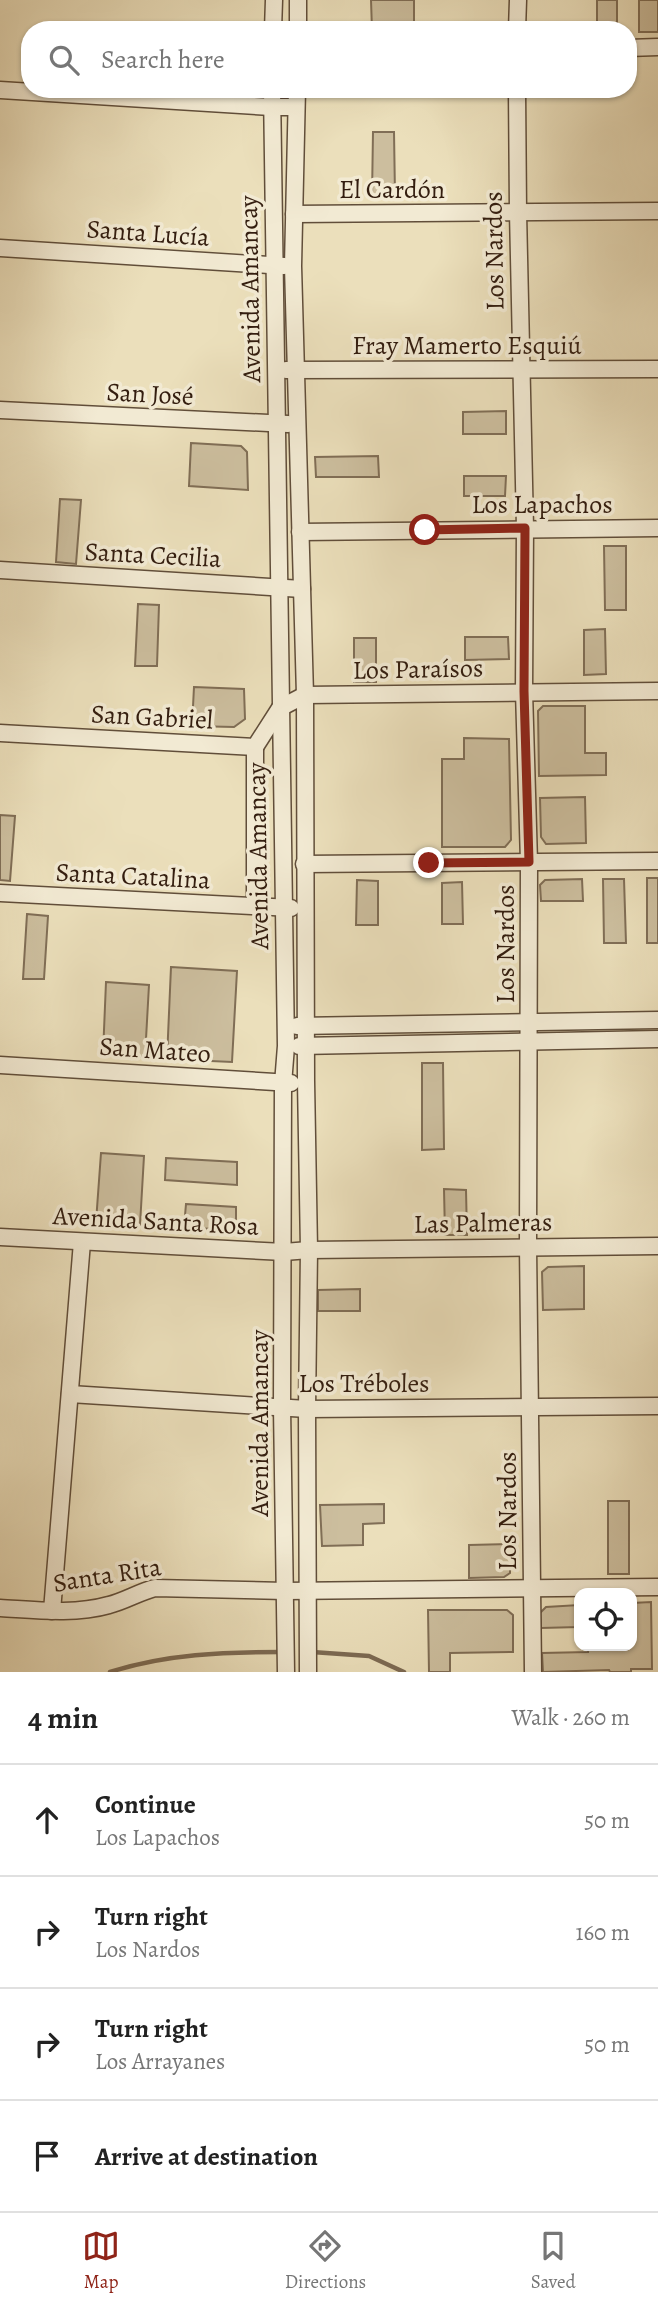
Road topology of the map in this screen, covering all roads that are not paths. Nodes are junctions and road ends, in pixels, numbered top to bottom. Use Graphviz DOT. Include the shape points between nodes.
graph roads {
  1 [pos="274,0"];
  2 [pos="299,0"];
  3 [pos="518,0"];
  4 [pos="273,21"];
  5 [pos="298,21"];
  6 [pos="517,21"];
  7 [pos="658,47"];
  8 [pos="637,48"];
  9 [pos="0,90"];
  10 [pos="21,91"];
  11 [pos="128,98"];
  12 [pos="272,98"];
  13 [pos="296,98"];
  14 [pos="517,98"];
  15 [pos="271,107"];
  16 [pos="296,107"];
  17 [pos="658,211"];
  18 [pos="518,212"];
  19 [pos="294,214"];
  20 [pos="0,248"];
  21 [pos="274,265"];
  22 [pos="293,266"];
  23 [pos="276,369"];
  24 [pos="521,369"];
  25 [pos="658,369"];
  26 [pos="297,370"];
  27 [pos="0,410"];
  28 [pos="298,423"];
  29 [pos="277,425"];
  30 [pos="525,528"];
  31 [pos="658,528"];
  32 [pos="300,532"];
  33 [pos="0,570"];
  34 [pos="278,587"];
  35 [pos="302,589"];
  36 [pos="524,691"];
  37 [pos="658,691"];
  38 [pos="305,695"];
  39 [pos="280,708"];
  40 [pos="0,733"];
  41 [pos="255,747"];
  42 [pos="529,862"];
  43 [pos="658,862"];
  44 [pos="304,864"];
  45 [pos="0,894"];
  46 [pos="255,906"];
  47 [pos="283,908"];
  48 [pos="305,908"];
  49 [pos="658,1020"];
  50 [pos="529,1023"];
  51 [pos="306,1025"];
  52 [pos="285,1026"];
  53 [pos="658,1039"];
  54 [pos="530,1042"];
  55 [pos="306,1045"];
  56 [pos="286,1046"];
  57 [pos="0,1065"];
  58 [pos="306,1081"];
  59 [pos="283,1083"];
  60 [pos="0,1237"];
  61 [pos="82,1242"];
  62 [pos="658,1246"];
  63 [pos="528,1247"];
  64 [pos="309,1250"];
  65 [pos="284,1252"];
  66 [pos="70,1394"];
  67 [pos="658,1406"];
  68 [pos="531,1407"];
  69 [pos="282,1408"];
  70 [pos="307,1409"];
  71 [pos="658,1587"];
  72 [pos="531,1589"];
  73 [pos="307,1590"];
  74 [pos="285,1591"];
  75 [pos="0,1608"];
  76 [pos="52,1611"];
  77 [pos="286,1672"];
  78 [pos="308,1672"];
  79 [pos="533,1672"];
  1 -- 4 [label="street"];
  2 -- 5 [label="street"];
  3 -- 6 [label="street"];
  7 -- 8 [label="street"];
  9 -- 10 [label="street"];
  11 -- 15 [label="street"];
  12 -- 15 [label="street, Avenida Amancay"];
  13 -- 16 [label="street, Avenida Amancay"];
  14 -- 18 [label="street, Los Nardos"];
  15 -- 16 [label="street"];
  15 -- 21 [label="street, Avenida Amancay"];
  16 -- 19 [label="street, Avenida Amancay"];
  17 -- 18 [label="street, El Cardón"];
  18 -- 19 [label="street, El Cardón"];
  18 -- 24 [label="street, Los Nardos"];
  19 -- 22 [label="street, Avenida Amancay"];
  20 -- 21 [label="street, Santa Lucía"];
  21 -- 22 [label="street, Santa Lucía"];
  21 -- 23 [label="street, Avenida Amancay"];
  22 -- 26 [label="street, Avenida Amancay"];
  23 -- 26 [label="street, Fray Mamerto Esquiú"];
  23 -- 29 [label="street, Avenida Amancay"];
  24 -- 25 [label="street, Fray Mamerto Esquiú"];
  24 -- 26 [label="street, Fray Mamerto Esquiú"];
  24 -- 30 [label="street, Los Nardos"];
  26 -- 28 [label="street, Avenida Amancay"];
  27 -- 29 [label="street, San José"];
  28 -- 29 [label="street, San José"];
  28 -- 32 [label="street, Avenida Amancay"];
  29 -- 34 [label="street, Avenida Amancay"];
  30 -- 31 [label="street, Los Lapachos"];
  30 -- 32 [label="street, Los Lapachos"];
  30 -- 36 [label="street, Los Nardos"];
  32 -- 35 [label="street, Avenida Amancay"];
  33 -- 34 [label="street, Santa Cecilia"];
  34 -- 35 [label="street, Santa Cecilia"];
  34 -- 39 [label="street, Avenida Amancay"];
  35 -- 38 [label="street, Avenida Amancay"];
  36 -- 37 [label="street, Los Paraísos"];
  36 -- 38 [label="street, Los Paraísos"];
  36 -- 42 [label="street, Los Nardos"];
  38 -- 39 [label="street"];
  38 -- 44 [label="street, Avenida Amancay"];
  39 -- 41 [label="street"];
  39 -- 47 [label="street, Avenida Amancay"];
  40 -- 41 [label="street, San Gabriel"];
  41 -- 46 [label="street"];
  42 -- 43 [label="street"];
  42 -- 44 [label="street"];
  42 -- 50 [label="street, Los Nardos"];
  44 -- 48 [label="street, Avenida Amancay"];
  45 -- 46 [label="street, Santa Catalina"];
  46 -- 47 [label="street, Santa Catalina"];
  47 -- 48 [label="street, Santa Catalina"];
  47 -- 52 [label="street, Avenida Amancay"];
  48 -- 51 [label="street, Avenida Amancay"];
  49 -- 50 [label="street"];
  50 -- 51 [label="street"];
  50 -- 54 [label="street, Los Nardos"];
  51 -- 52 [label="street"];
  51 -- 55 [label="street, Avenida Amancay"];
  52 -- 56 [label="street, Avenida Amancay"];
  53 -- 54 [label="street"];
  54 -- 55 [label="street"];
  54 -- 63 [label="street, Los Nardos"];
  55 -- 56 [label="street"];
  55 -- 58 [label="street, Avenida Amancay"];
  56 -- 59 [label="street, Avenida Amancay"];
  57 -- 59 [label="street, San Mateo"];
  58 -- 59 [label="street, San Mateo"];
  58 -- 64 [label="street, Avenida Amancay"];
  59 -- 65 [label="street, Avenida Amancay"];
  60 -- 61 [label="street, Avenida Santa Rosa"];
  61 -- 65 [label="street, Avenida Santa Rosa"];
  61 -- 66 [label="street"];
  62 -- 63 [label="street, Las Palmeras"];
  63 -- 64 [label="street, Las Palmeras"];
  63 -- 68 [label="street, Los Nardos"];
  64 -- 65 [label="street, Avenida Santa Rosa"];
  64 -- 70 [label="street, Avenida Amancay"];
  65 -- 69 [label="street, Avenida Amancay"];
  66 -- 69 [label="street, Los Tréboles"];
  66 -- 76 [label="street"];
  67 -- 68 [label="street, Los Tréboles"];
  68 -- 70 [label="street, Los Tréboles"];
  68 -- 72 [label="street, Los Nardos"];
  69 -- 70 [label="street, Los Tréboles"];
  69 -- 74 [label="street, Avenida Amancay"];
  70 -- 73 [label="street, Avenida Amancay"];
  71 -- 72 [label="street, Santa Rita"];
  72 -- 73 [label="street, Santa Rita"];
  72 -- 79 [label="street, Los Nardos"];
  73 -- 74 [label="street, Santa Rita"];
  73 -- 78 [label="street, Avenida Amancay"];
  74 -- 76 [label="street, Santa Rita" via="155,1588 110,1605"];
  74 -- 77 [label="street, Avenida Amancay"];
  75 -- 76 [label="street, Santa Rita"];
}
